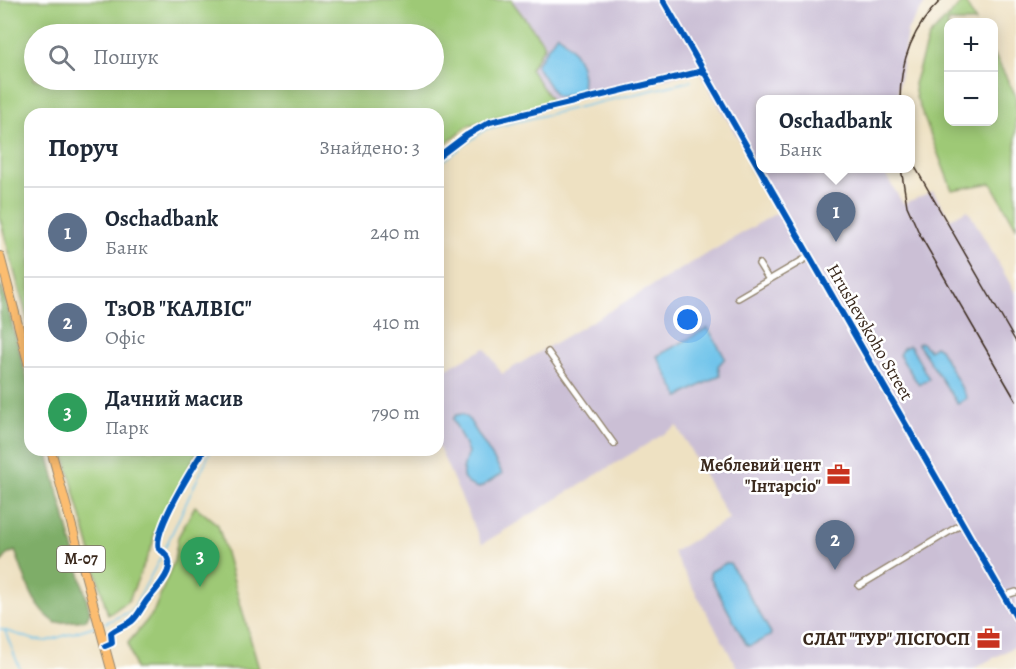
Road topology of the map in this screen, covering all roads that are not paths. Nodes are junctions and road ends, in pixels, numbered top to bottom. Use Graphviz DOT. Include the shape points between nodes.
graph roads {
  1 [pos="663,0"];
  2 [pos="703,71"];
  3 [pos="444,152"];
  4 [pos="756,163"];
  5 [pos="762,173"];
  6 [pos="0,256"];
  7 [pos="810,256"];
  8 [pos="759,264"];
  9 [pos="769,280"];
  10 [pos="738,298"];
  11 [pos="24,347"];
  12 [pos="548,352"];
  13 [pos="614,444"];
  14 [pos="53,456"];
  15 [pos="201,456"];
  16 [pos="962,524"];
  17 [pos="859,586"];
  18 [pos="1016,592"];
  19 [pos="1003,596"];
  20 [pos="1016,617"];
  21 [pos="105,646"];
  22 [pos="111,669"];
  1 -- 2 [label="street, Hrushevskoho Street"];
  2 -- 3 [label="street" via="490,122"];
  2 -- 4 [label="street, Hrushevskoho Street"];
  5 -- 7 [label="street, Hrushevskoho Street"];
  6 -- 11 [label="highway"];
  7 -- 9 [label="street"];
  7 -- 16 [label="street, Hrushevskoho Street"];
  8 -- 9 [label="street"];
  9 -- 10 [label="street"];
  12 -- 13 [label="street"];
  14 -- 21 [label="highway, М-07"];
  15 -- 21 [label="street" via="157,538 159,549 170,560 159,587 136,617 111,633 112,643"];
  16 -- 17 [label="street"];
  16 -- 19 [label="street, Hrushevskoho Street"];
  18 -- 19 [label="street"];
  19 -- 20 [label="street, Hrushevskoho Street"];
  21 -- 22 [label="highway, М-07"];
}
